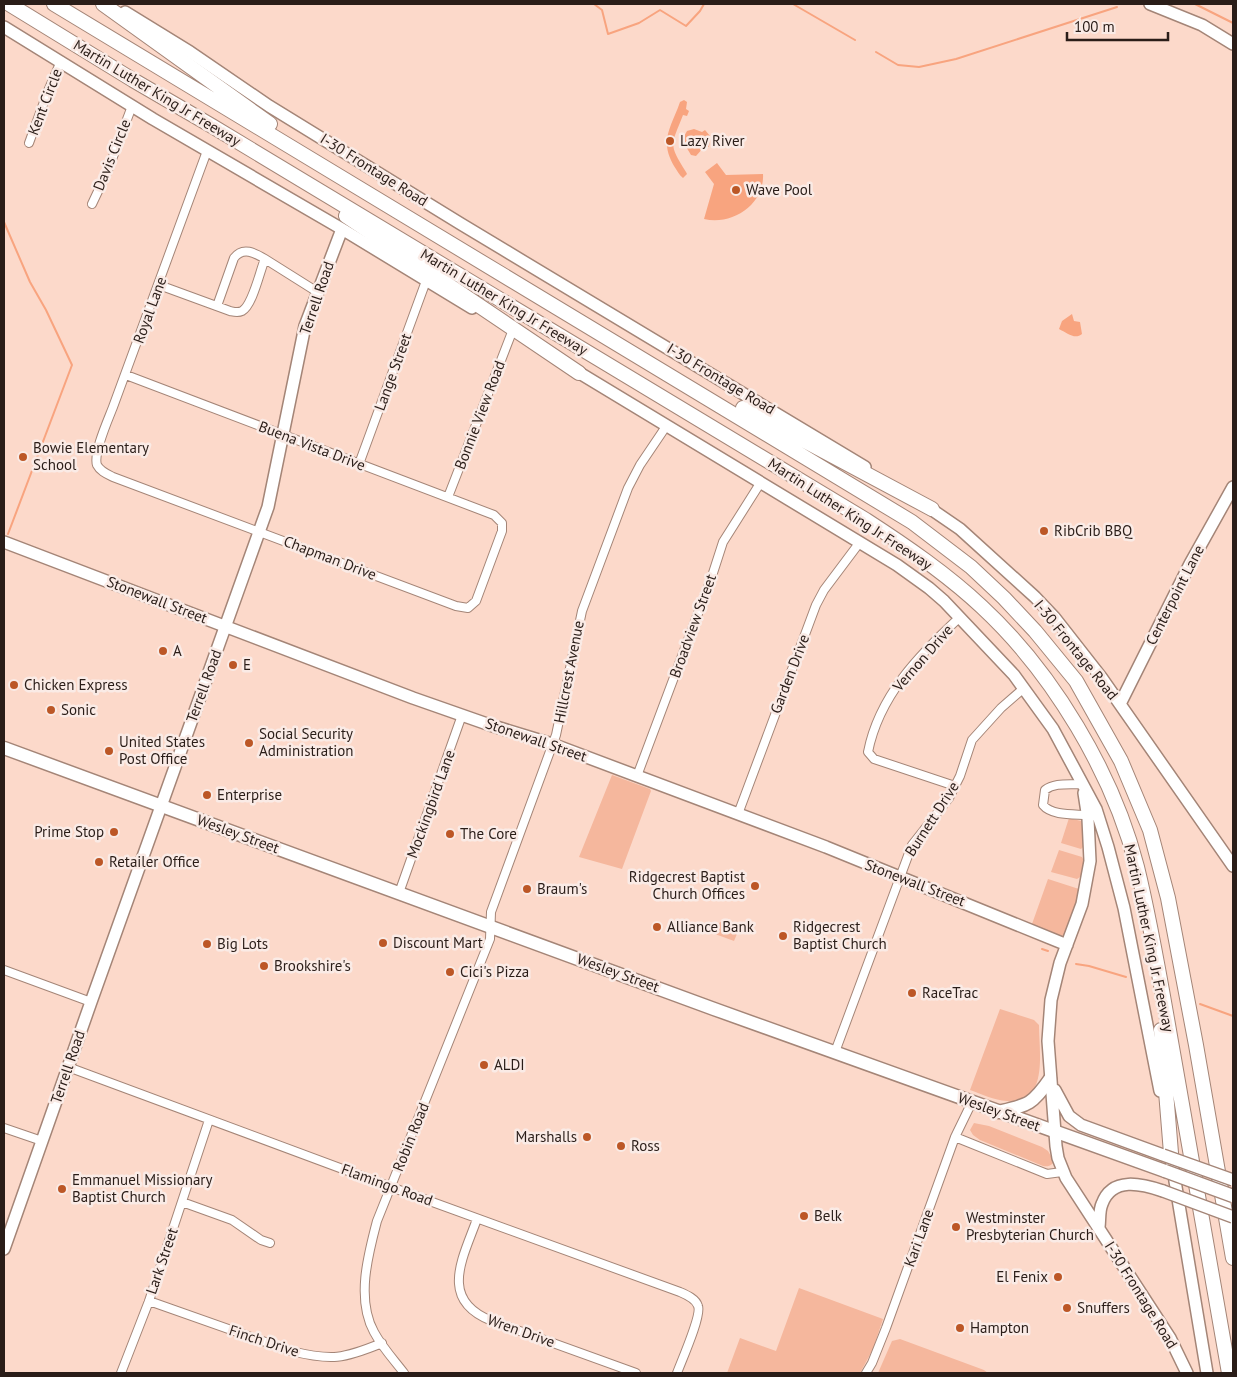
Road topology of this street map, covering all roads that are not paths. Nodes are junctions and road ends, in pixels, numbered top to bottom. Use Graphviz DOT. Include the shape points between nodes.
graph roads {
  1 [pos="9,4"];
  2 [pos="54,4"];
  3 [pos="103,4"];
  4 [pos="110,4"];
  5 [pos="1150,4"];
  6 [pos="4,27"];
  7 [pos="1233,44"];
  8 [pos="61,61"];
  9 [pos="132,106"];
  10 [pos="29,143"];
  11 [pos="247,147"];
  12 [pos="207,151"];
  13 [pos="348,180"];
  14 [pos="92,204"];
  15 [pos="342,229"];
  16 [pos="265,259"];
  17 [pos="426,281"];
  18 [pos="159,285"];
  19 [pos="318,293"];
  20 [pos="217,306"];
  21 [pos="512,332"];
  22 [pos="623,346"];
  23 [pos="579,373"];
  24 [pos="126,375"];
  25 [pos="667,425"];
  26 [pos="283,434"];
  27 [pos="359,464"];
  28 [pos="100,468"];
  29 [pos="762,482"];
  30 [pos="1233,487"];
  31 [pos="448,497"];
  32 [pos="932,509"];
  33 [pos="497,517"];
  34 [pos="260,531"];
  35 [pos="4,542"];
  36 [pos="860,542"];
  37 [pos="960,617"];
  38 [pos="226,626"];
  39 [pos="1024,688"];
  40 [pos="1120,704"];
  41 [pos="462,715"];
  42 [pos="552,744"];
  43 [pos="4,748"];
  44 [pos="637,776"];
  45 [pos="1083,784"];
  46 [pos="955,786"];
  47 [pos="161,806"];
  48 [pos="738,814"];
  49 [pos="1087,815"];
  50 [pos="1233,866"];
  51 [pos="900,876"];
  52 [pos="399,893"];
  53 [pos="490,926"];
  54 [pos="1067,945"];
  55 [pos="1154,947"];
  56 [pos="4,970"];
  57 [pos="90,1002"];
  58 [pos="835,1052"];
  59 [pos="68,1067"];
  60 [pos="1050,1079"];
  61 [pos="972,1102"];
  62 [pos="998,1112"];
  63 [pos="209,1120"];
  64 [pos="4,1128"];
  65 [pos="1055,1133"];
  66 [pos="955,1137"];
  67 [pos="42,1141"];
  68 [pos="1167,1154"];
  69 [pos="1062,1172"];
  70 [pos="1233,1180"];
  71 [pos="391,1187"];
  72 [pos="1233,1196"];
  73 [pos="182,1202"];
  74 [pos="1233,1217"];
  75 [pos="477,1218"];
  76 [pos="1099,1227"];
  77 [pos="270,1243"];
  78 [pos="4,1249"];
  79 [pos="1233,1258"];
  80 [pos="149,1301"];
  81 [pos="382,1343"];
  82 [pos="121,1373"];
  83 [pos="404,1373"];
  84 [pos="636,1373"];
  85 [pos="677,1373"];
  86 [pos="866,1373"];
  87 [pos="1187,1373"];
  88 [pos="1207,1373"];
  89 [pos="1229,1373"];
  1 -- 11 [label="highway, Martin Luther King Jr Freeway"];
  2 -- 13 [label="highway, Martin Luther King Jr Freeway"];
  3 -- 13 [label="highway"];
  4 -- 32 [label="main road, I-30 Frontage Road" via="461,224"];
  5 -- 7 [label="main road" via="1202,25"];
  6 -- 8 [label="main road, I-30 Frontage Road"];
  8 -- 9 [label="main road, I-30 Frontage Road"];
  8 -- 10 [label="street, Kent Circle"];
  9 -- 12 [label="main road, I-30 Frontage Road"];
  9 -- 14 [label="street, Davis Circle"];
  11 -- 23 [label="highway" via="385,244"];
  11 -- 55 [label="highway, Martin Luther King Jr Freeway" via="866,520 929,563 982,607 1008,633 1063,705 1088,746 1120,816 1134,858"];
  12 -- 15 [label="main road, I-30 Frontage Road"];
  12 -- 18 [label="street, Royal Lane"];
  13 -- 22 [label="highway, Martin Luther King Jr Freeway"];
  15 -- 17 [label="main road, I-30 Frontage Road"];
  15 -- 19 [label="main road, Terrell Road"];
  16 -- 19 [label="street"];
  16 -- 20 [label="street" via="245,309 238,312"];
  16 -- 20 [label="street" via="248,251 236,254"];
  17 -- 21 [label="main road, I-30 Frontage Road"];
  17 -- 27 [label="street, Lange Street"];
  18 -- 20 [label="street"];
  18 -- 24 [label="street, Royal Lane"];
  19 -- 26 [label="main road, Terrell Road" via="305,326"];
  21 -- 23 [label="main road, I-30 Frontage Road"];
  21 -- 31 [label="street, Bonnie View Road"];
  22 -- 32 [label="highway"];
  22 -- 79 [label="highway, Martin Luther King Jr Freeway" via="912,522 972,567 1004,598 1076,681 1121,761 1150,830 1168,898"];
  23 -- 25 [label="main road, I-30 Frontage Road"];
  24 -- 26 [label="street, Buena Vista Drive"];
  24 -- 28 [label="street, Royal Lane" via="96,458"];
  25 -- 29 [label="main road, I-30 Frontage Road"];
  25 -- 42 [label="street, Hillcrest Avenue" via="628,488 582,611"];
  26 -- 27 [label="street, Buena Vista Drive"];
  26 -- 34 [label="main road, Terrell Road"];
  27 -- 31 [label="street, Buena Vista Drive"];
  28 -- 34 [label="street, Chapman Drive" via="113,477"];
  29 -- 36 [label="main road, I-30 Frontage Road"];
  29 -- 44 [label="street, Broadview Street" via="723,542"];
  30 -- 40 [label="main road, Centerpoint Lane" via="1190,564"];
  31 -- 33 [label="street, Buena Vista Drive"];
  32 -- 40 [label="main road, I-30 Frontage Road" via="960,529 1035,597"];
  33 -- 34 [label="street, Chapman Drive" via="502,523 502,531 480,593 468,608"];
  34 -- 38 [label="main road, Terrell Road"];
  35 -- 38 [label="main road, Stonewall Street"];
  36 -- 37 [label="main road, I-30 Frontage Road" via="929,588"];
  36 -- 48 [label="street, Garden Drive" via="816,605"];
  37 -- 39 [label="main road, I-30 Frontage Road"];
  37 -- 46 [label="street, Vernon Drive" via="893,690 868,752 874,759"];
  38 -- 41 [label="main road, Stonewall Street"];
  38 -- 47 [label="main road, Terrell Road"];
  39 -- 45 [label="main road, I-30 Frontage Road" via="1053,729"];
  39 -- 46 [label="street, Burnett Drive" via="972,740"];
  40 -- 50 [label="main road, I-30 Frontage Road"];
  41 -- 42 [label="main road, Stonewall Street"];
  41 -- 52 [label="street, Mockingbird Lane"];
  42 -- 44 [label="main road, Stonewall Street"];
  42 -- 53 [label="street, Hillcrest Avenue" via="491,912"];
  43 -- 47 [label="main road, Wesley Street"];
  44 -- 48 [label="main road, Stonewall Street"];
  45 -- 49 [label="main road, I-30 Frontage Road"];
  45 -- 49 [label="street" via="1049,787 1045,790 1043,805 1047,810 1058,813"];
  45 -- 68 [label="main road, I-30 Frontage Road" via="1096,809 1124,908 1158,1078"];
  46 -- 51 [label="street, Burnett Drive" via="918,836"];
  47 -- 52 [label="main road, Wesley Street"];
  47 -- 57 [label="main road, Terrell Road"];
  48 -- 51 [label="main road, Stonewall Street"];
  49 -- 54 [label="main road, I-30 Frontage Road" via="1090,861 1082,904"];
  51 -- 54 [label="main road, Stonewall Street"];
  51 -- 58 [label="street, Burnett Drive"];
  52 -- 53 [label="main road, Wesley Street"];
  53 -- 58 [label="main road, Wesley Street"];
  53 -- 71 [label="street, Robin Road" via="490,939"];
  54 -- 60 [label="main road, I-30 Frontage Road" via="1052,1000 1048,1041"];
  55 -- 68 [label="highway"];
  55 -- 89 [label="highway, Martin Luther King Jr Freeway"];
  56 -- 57 [label="street"];
  57 -- 59 [label="main road, Terrell Road"];
  58 -- 61 [label="main road, Wesley Street"];
  59 -- 63 [label="street, Flamingo Road"];
  59 -- 67 [label="main road, Terrell Road"];
  60 -- 62 [label="main road" via="1033,1101"];
  60 -- 65 [label="main road, I-30 Frontage Road"];
  60 -- 68 [label="main road" via="1069,1116 1080,1125"];
  61 -- 62 [label="main road, Wesley Street"];
  61 -- 66 [label="street, Kari Lane"];
  62 -- 65 [label="main road, Wesley Street"];
  63 -- 71 [label="street, Flamingo Road"];
  63 -- 73 [label="street, Lark Street"];
  64 -- 67 [label="street"];
  65 -- 69 [label="main road, I-30 Frontage Road"];
  65 -- 72 [label="main road, Wesley Street, bridge"];
  66 -- 69 [label="street" via="1047,1174"];
  66 -- 86 [label="street, Kari Lane" via="886,1328"];
  67 -- 78 [label="main road, Terrell Road"];
  68 -- 70 [label="main road, bridge"];
  68 -- 88 [label="main road, I-30 Frontage Road"];
  69 -- 76 [label="main road, I-30 Frontage Road"];
  71 -- 75 [label="street, Flamingo Road"];
  71 -- 81 [label="street, Robin Road" via="370,1247 365,1287 369,1318"];
  73 -- 77 [label="street" via="232,1220"];
  73 -- 80 [label="street, Lark Street"];
  74 -- 76 [label="main road, bridge" via="1142,1184 1125,1184 1112,1189 1102,1203"];
  75 -- 84 [label="street, Wren Drive" via="458,1272 460,1290 469,1308 481,1317"];
  75 -- 85 [label="street, Flamingo Road" via="693,1299 699,1310"];
  76 -- 87 [label="main road, I-30 Frontage Road" via="1170,1338"];
  80 -- 81 [label="street, Finch Drive" via="311,1356 344,1357"];
  80 -- 82 [label="street, Lark Street"];
  81 -- 83 [label="street, Robin Road"];
}
